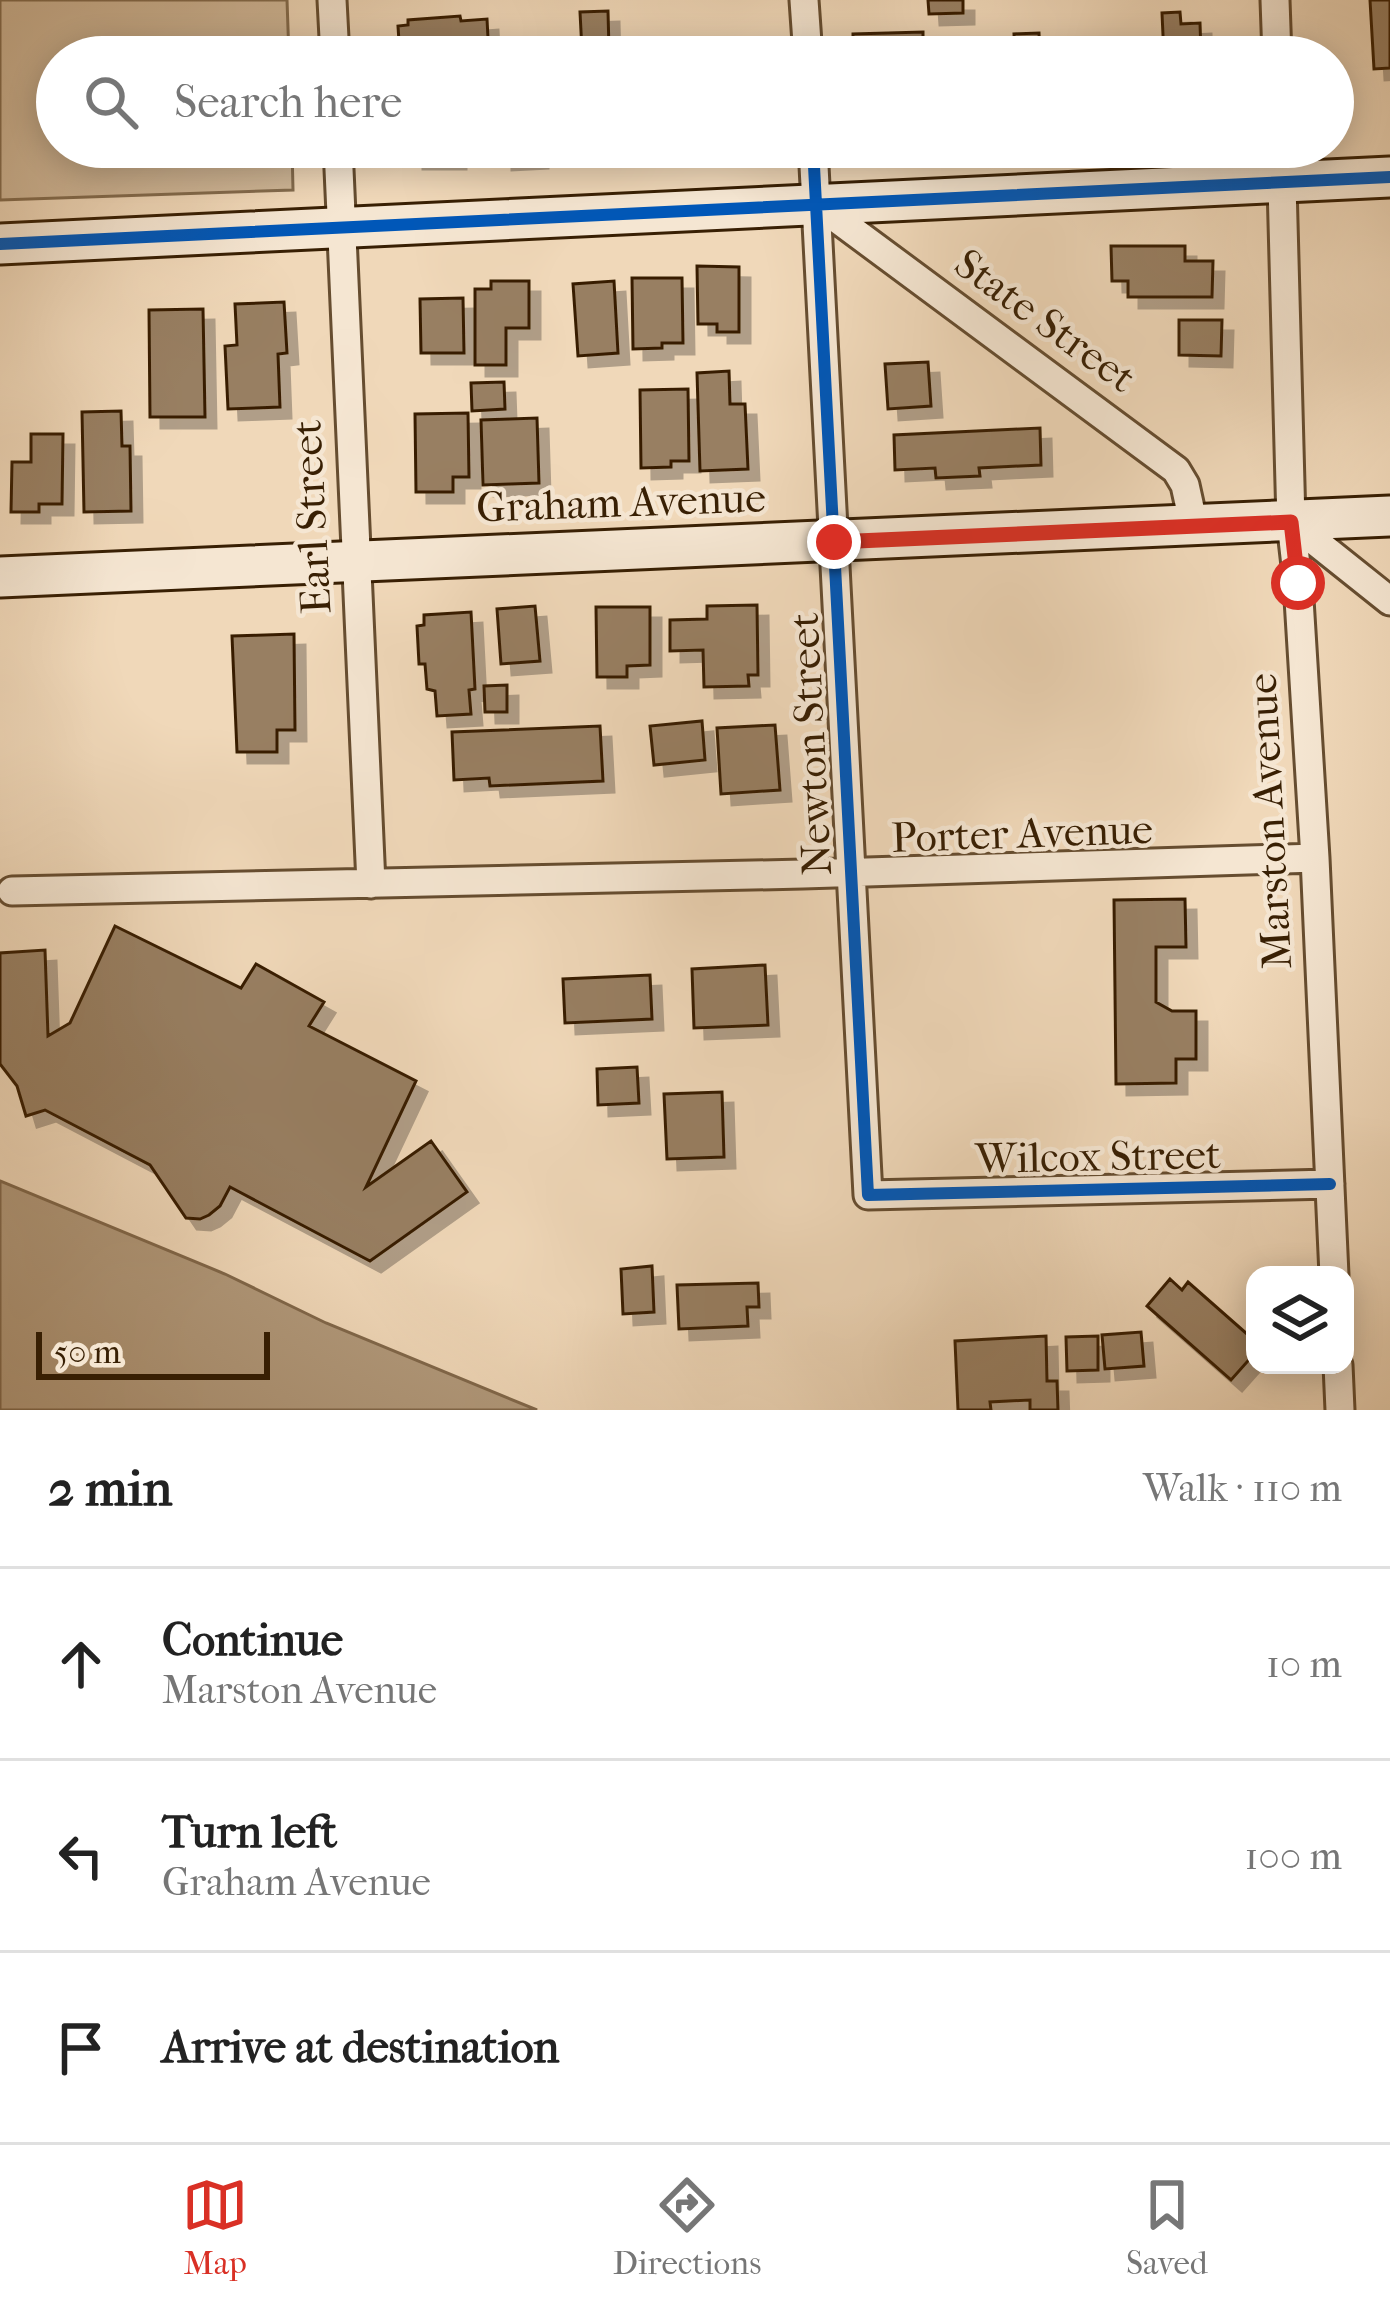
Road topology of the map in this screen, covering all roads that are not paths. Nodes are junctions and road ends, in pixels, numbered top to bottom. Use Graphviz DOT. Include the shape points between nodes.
graph roads {
  1 [pos="332,0"];
  2 [pos="804,0"];
  3 [pos="1275,0"];
  4 [pos="333,36"];
  5 [pos="807,36"];
  6 [pos="1276,36"];
  7 [pos="339,168"];
  8 [pos="814,168"];
  9 [pos="1236,168"];
  10 [pos="1282,168"];
  11 [pos="1318,168"];
  12 [pos="1390,176"];
  13 [pos="817,204"];
  14 [pos="341,228"];
  15 [pos="0,244"];
  16 [pos="1390,516"];
  17 [pos="1291,522"];
  18 [pos="1193,526"];
  19 [pos="834,542"];
  20 [pos="356,562"];
  21 [pos="0,577"];
  22 [pos="1390,601"];
  23 [pos="1315,858"];
  24 [pos="851,873"];
  25 [pos="371,884"];
  26 [pos="12,891"];
  27 [pos="1330,1184"];
  28 [pos="868,1195"];
  29 [pos="1334,1266"];
  30 [pos="1338,1374"];
  31 [pos="1340,1410"];
  1 -- 4 [label="street"];
  2 -- 5 [label="street"];
  3 -- 6 [label="street"];
  7 -- 14 [label="street, Earl Street"];
  8 -- 13 [label="street, Newton Street"];
  9 -- 13 [label="street"];
  10 -- 17 [label="street, Marston Avenue"];
  11 -- 12 [label="street"];
  13 -- 14 [label="street"];
  13 -- 18 [label="street, State Street" via="1176,470"];
  13 -- 19 [label="street, Newton Street"];
  14 -- 15 [label="street"];
  14 -- 20 [label="street, Earl Street"];
  16 -- 17 [label="street, Graham Avenue"];
  17 -- 18 [label="street, Graham Avenue"];
  17 -- 22 [label="street"];
  17 -- 23 [label="street, Marston Avenue"];
  18 -- 19 [label="street, Graham Avenue"];
  19 -- 20 [label="street, Graham Avenue"];
  19 -- 24 [label="street, Newton Street"];
  20 -- 21 [label="street, Graham Avenue"];
  20 -- 25 [label="street, Earl Street"];
  23 -- 24 [label="street, Porter Avenue"];
  23 -- 27 [label="street, Marston Avenue"];
  24 -- 25 [label="street, Porter Avenue"];
  24 -- 28 [label="street, Newton Street"];
  25 -- 26 [label="street, Porter Avenue"];
  27 -- 28 [label="street, Wilcox Street"];
  27 -- 29 [label="street, Marston Avenue"];
  30 -- 31 [label="street"];
}
